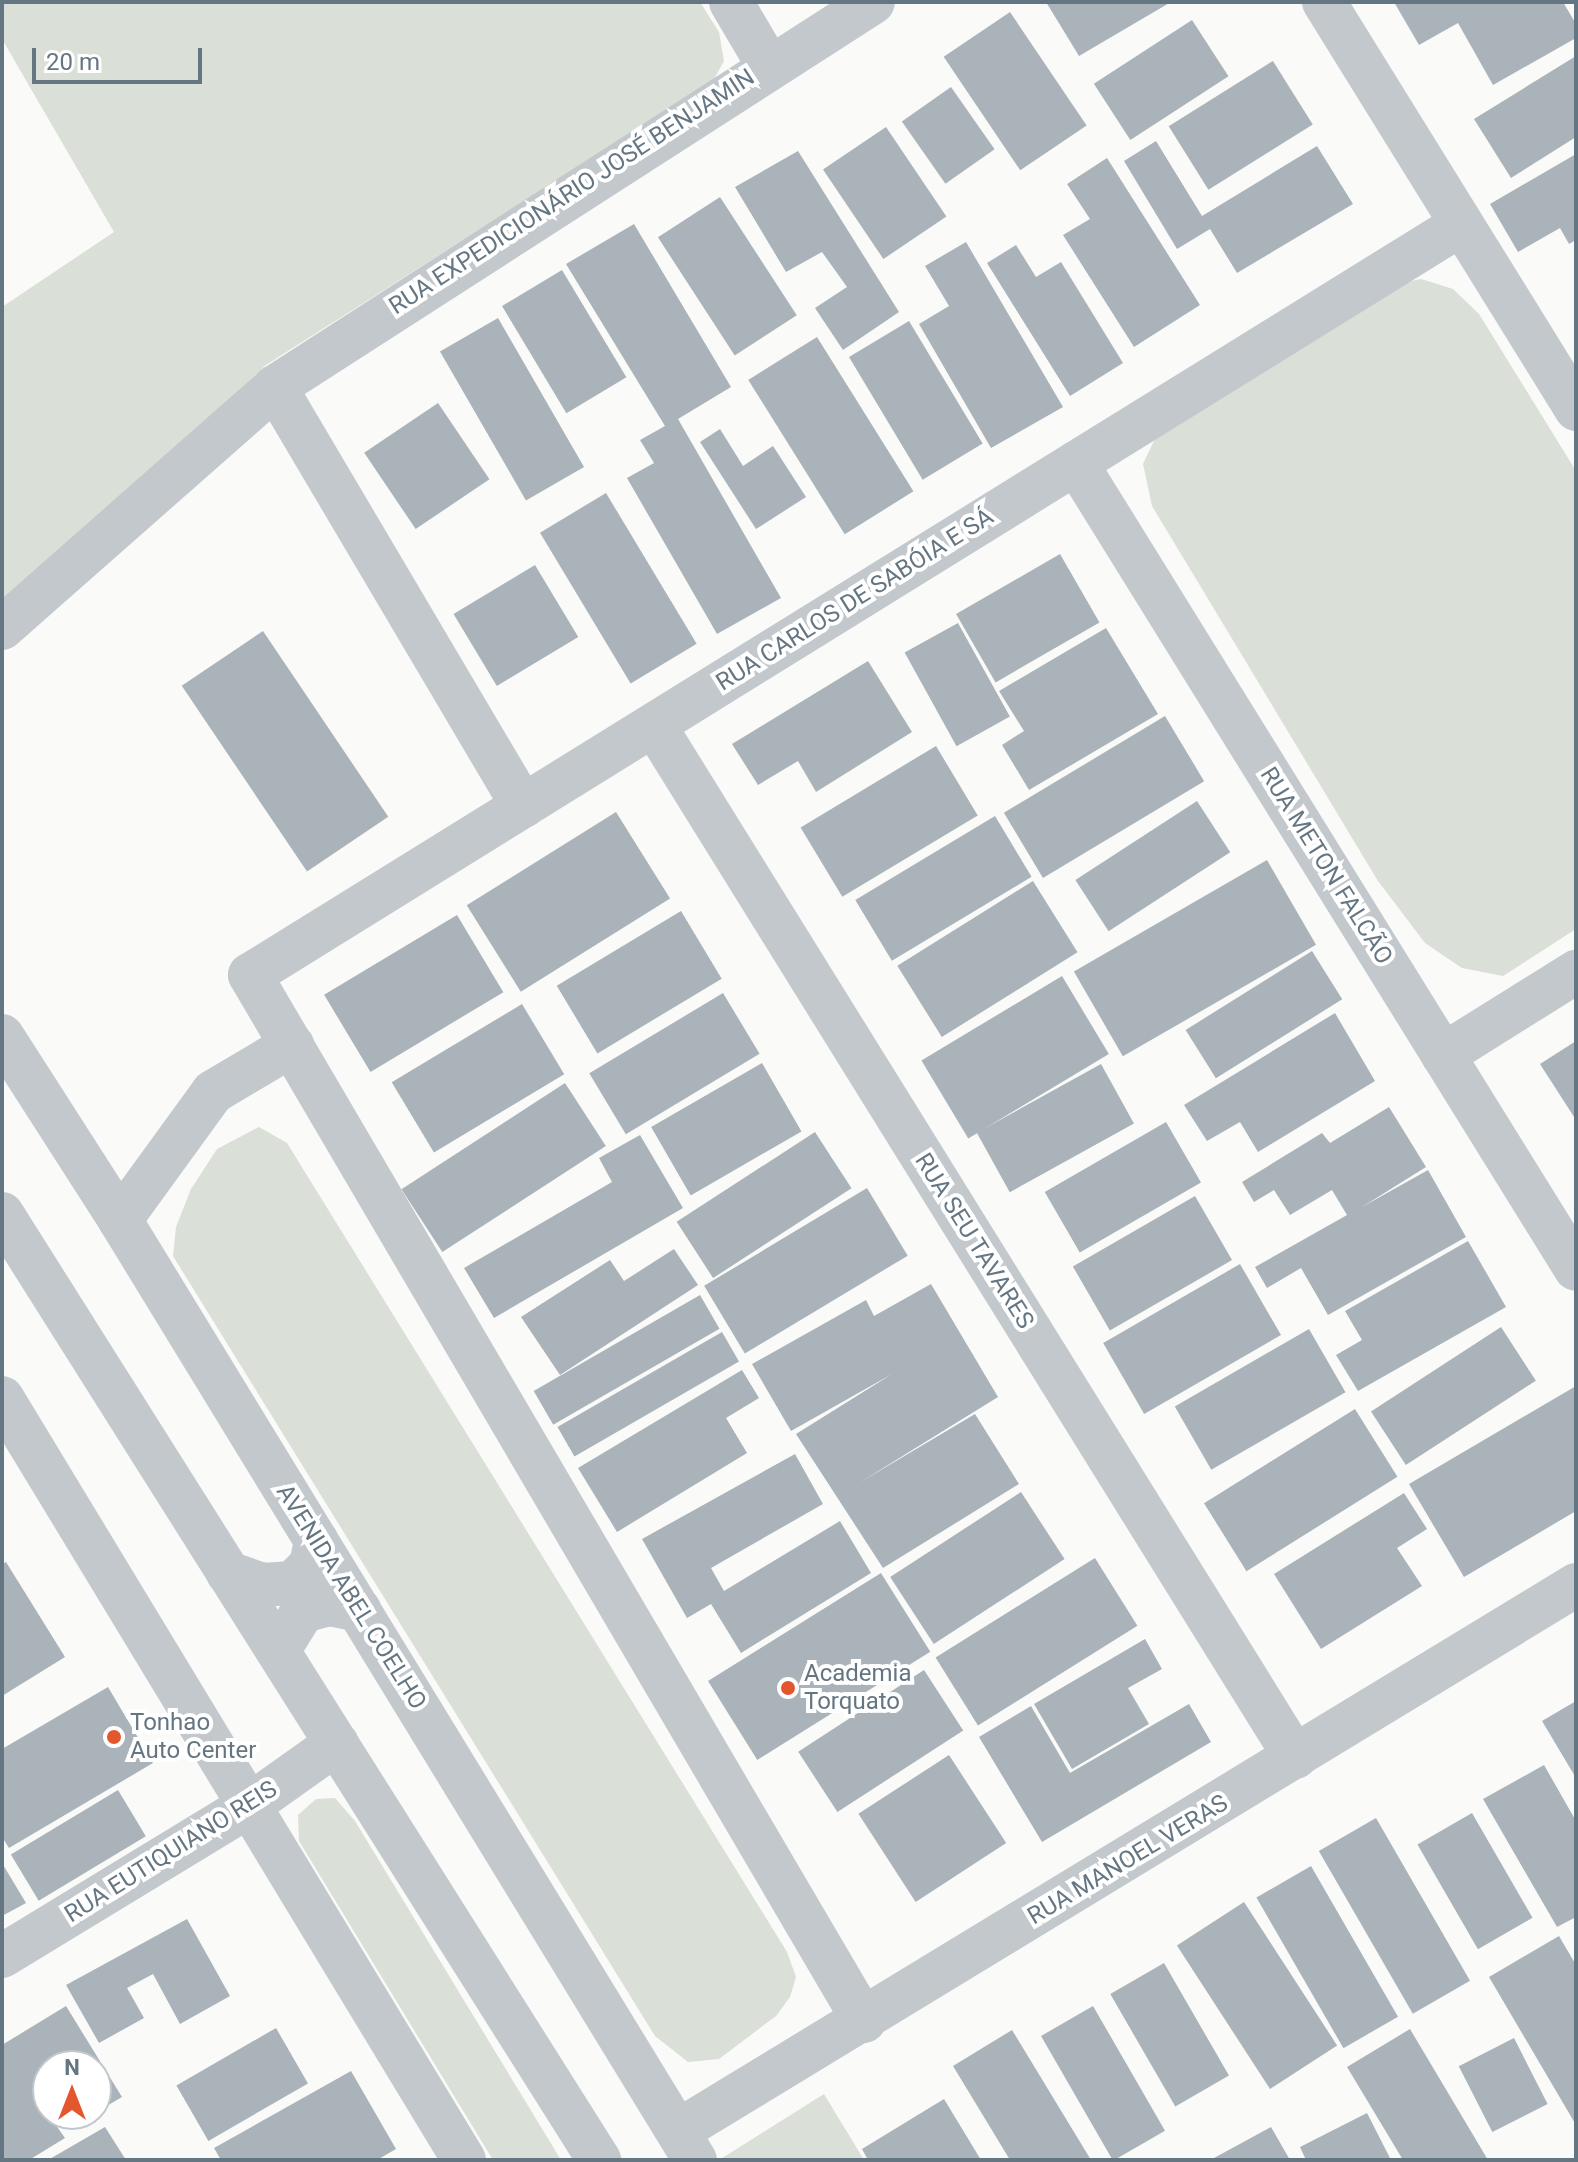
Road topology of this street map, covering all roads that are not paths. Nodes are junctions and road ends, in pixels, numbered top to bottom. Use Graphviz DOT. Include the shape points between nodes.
graph roads {
  1 [pos="731,2"];
  2 [pos="873,2"];
  3 [pos="1324,2"];
  4 [pos="768,65"];
  5 [pos="1460,225"];
  6 [pos="275,387"];
  7 [pos="1576,409"];
  8 [pos="1076,463"];
  9 [pos="2,628"];
  10 [pos="654,725"];
  11 [pos="523,806"];
  12 [pos="1576,972"];
  13 [pos="2,1036"];
  14 [pos="292,1045"];
  15 [pos="1443,1055"];
  16 [pos="2,1214"];
  17 [pos="120,1220"];
  18 [pos="1576,1269"];
  19 [pos="2,1398"];
  20 [pos="316,1541"];
  21 [pos="228,1573"];
  22 [pos="1576,1585"];
  23 [pos="359,1610"];
  24 [pos="278,1651"];
  25 [pos="337,1743"];
  26 [pos="1295,1757"];
  27 [pos="247,1807"];
  28 [pos="2,1956"];
  29 [pos="864,2021"];
  30 [pos="687,2146"];
  31 [pos="464,2160"];
  32 [pos="599,2160"];
  1 -- 4 [label="street"];
  2 -- 4 [label="street, RUA EXPEDICIONÁRIO JOSÉ BENJAMIN"];
  3 -- 5 [label="street"];
  4 -- 6 [label="street, RUA EXPEDICIONÁRIO JOSÉ BENJAMIN"];
  5 -- 7 [label="street"];
  5 -- 8 [label="street, RUA CARLOS DE SABÓIA E SÁ"];
  6 -- 9 [label="street, RUA EXPEDICIONÁRIO JOSÉ BENJAMIN"];
  6 -- 11 [label="street"];
  8 -- 10 [label="street, RUA CARLOS DE SABÓIA E SÁ"];
  8 -- 15 [label="street, RUA METON FALCÃO"];
  10 -- 11 [label="street, RUA CARLOS DE SABÓIA E SÁ"];
  10 -- 26 [label="street, RUA SEU TAVARES"];
  11 -- 14 [label="street, RUA CARLOS DE SABÓIA E SÁ" via="250,975"];
  12 -- 15 [label="street"];
  13 -- 17 [label="street, AVENIDA ABEL COELHO"];
  14 -- 17 [label="street" via="213,1092"];
  14 -- 29 [label="street"];
  15 -- 18 [label="street, RUA METON FALCÃO"];
  16 -- 21 [label="street"];
  17 -- 20 [label="street, AVENIDA ABEL COELHO"];
  19 -- 27 [label="street"];
  20 -- 21 [label="street" via="311,1565 293,1583 262,1585"];
  20 -- 23 [label="street, AVENIDA ABEL COELHO"];
  21 -- 24 [label="street"];
  22 -- 26 [label="street, RUA MANOEL VERAS"];
  23 -- 24 [label="street" via="330,1604 303,1611"];
  23 -- 30 [label="street, AVENIDA ABEL COELHO"];
  24 -- 25 [label="street"];
  25 -- 27 [label="street, RUA EUTIQUIANO REIS"];
  25 -- 32 [label="street"];
  26 -- 29 [label="street, RUA MANOEL VERAS"];
  27 -- 28 [label="street, RUA EUTIQUIANO REIS"];
  27 -- 31 [label="street"];
  29 -- 30 [label="street, RUA MANOEL VERAS"];
}
